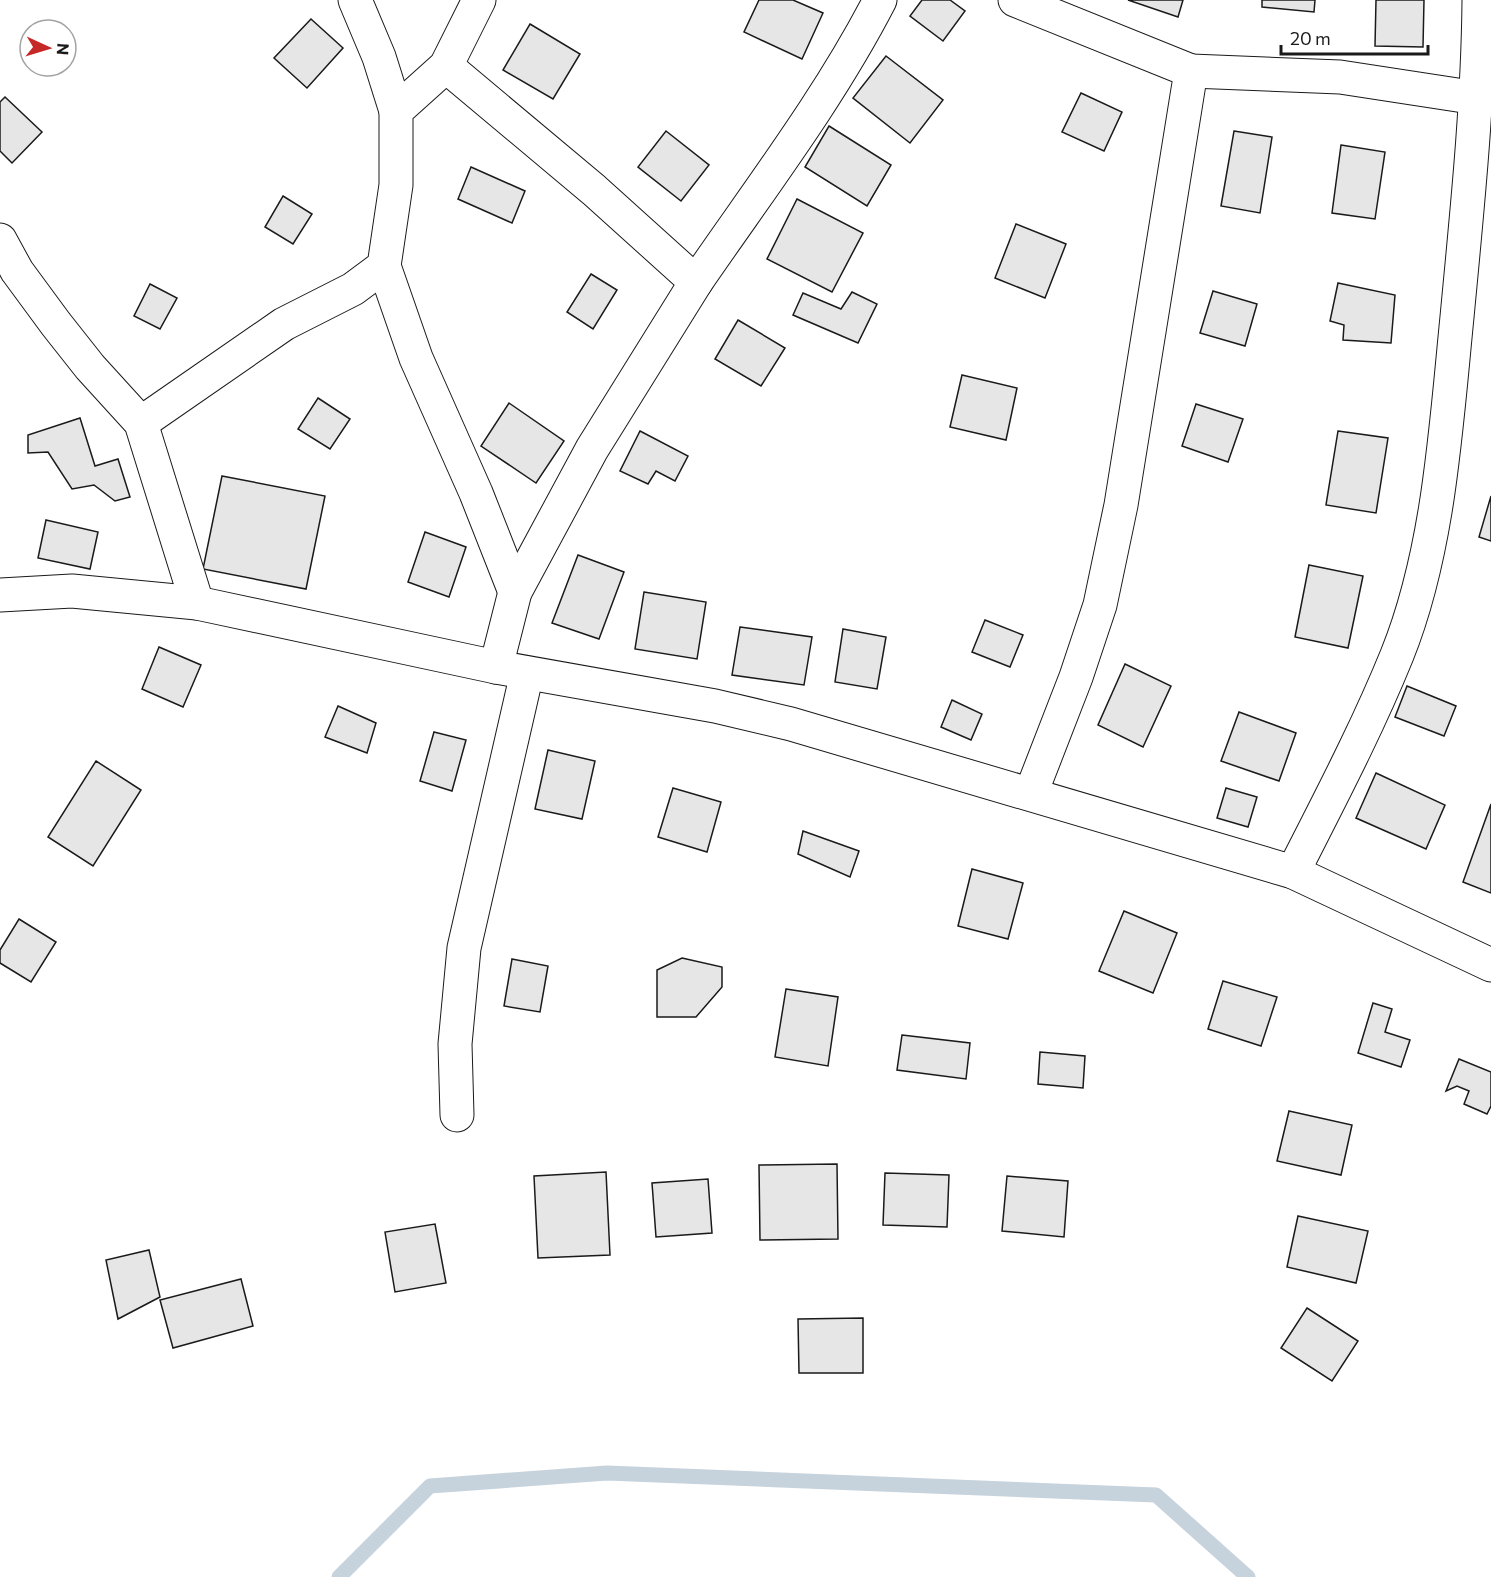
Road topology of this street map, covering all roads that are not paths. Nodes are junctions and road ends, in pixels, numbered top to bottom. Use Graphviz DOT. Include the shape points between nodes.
graph roads {
  1 [pos="355,0"];
  2 [pos="479,0"];
  3 [pos="880,0"];
  4 [pos="1015,0"];
  5 [pos="1479,0"];
  6 [pos="446,66"];
  7 [pos="1191,71"];
  8 [pos="1477,98"];
  9 [pos="396,111"];
  10 [pos="0,240"];
  11 [pos="384,266"];
  12 [pos="696,282"];
  13 [pos="141,423"];
  14 [pos="514,592"];
  15 [pos="0,595"];
  16 [pos="197,603"];
  17 [pos="512,670"];
  18 [pos="1031,793"];
  19 [pos="1293,872"];
  20 [pos="1491,965"];
  21 [pos="457,1115"];
  1 -- 9 [label="street"];
  2 -- 6 [label="street"];
  3 -- 12 [label="street" via="785,153"];
  4 -- 7 [label="street"];
  5 -- 8 [label="street"];
  6 -- 9 [label="street"];
  6 -- 12 [label="street"];
  7 -- 8 [label="street" via="1341,77"];
  7 -- 18 [label="street" via="1134,432 1100,604"];
  8 -- 19 [label="street" via="1444,442 1424,564 1398,654"];
  9 -- 11 [label="street" via="396,185"];
  10 -- 13 [label="street" via="17,271 56,324"];
  11 -- 13 [label="street" via="353,289 284,324"];
  11 -- 14 [label="street" via="416,358 476,493"];
  12 -- 14 [label="street" via="592,449"];
  13 -- 16 [label="street"];
  14 -- 17 [label="street"];
  15 -- 16 [label="street" via="72,591"];
  16 -- 17 [label="street"];
  17 -- 18 [label="street" via="791,724"];
  17 -- 21 [label="street" via="464,948 455,1044"];
  18 -- 19 [label="street"];
  19 -- 20 [label="street"];
}
